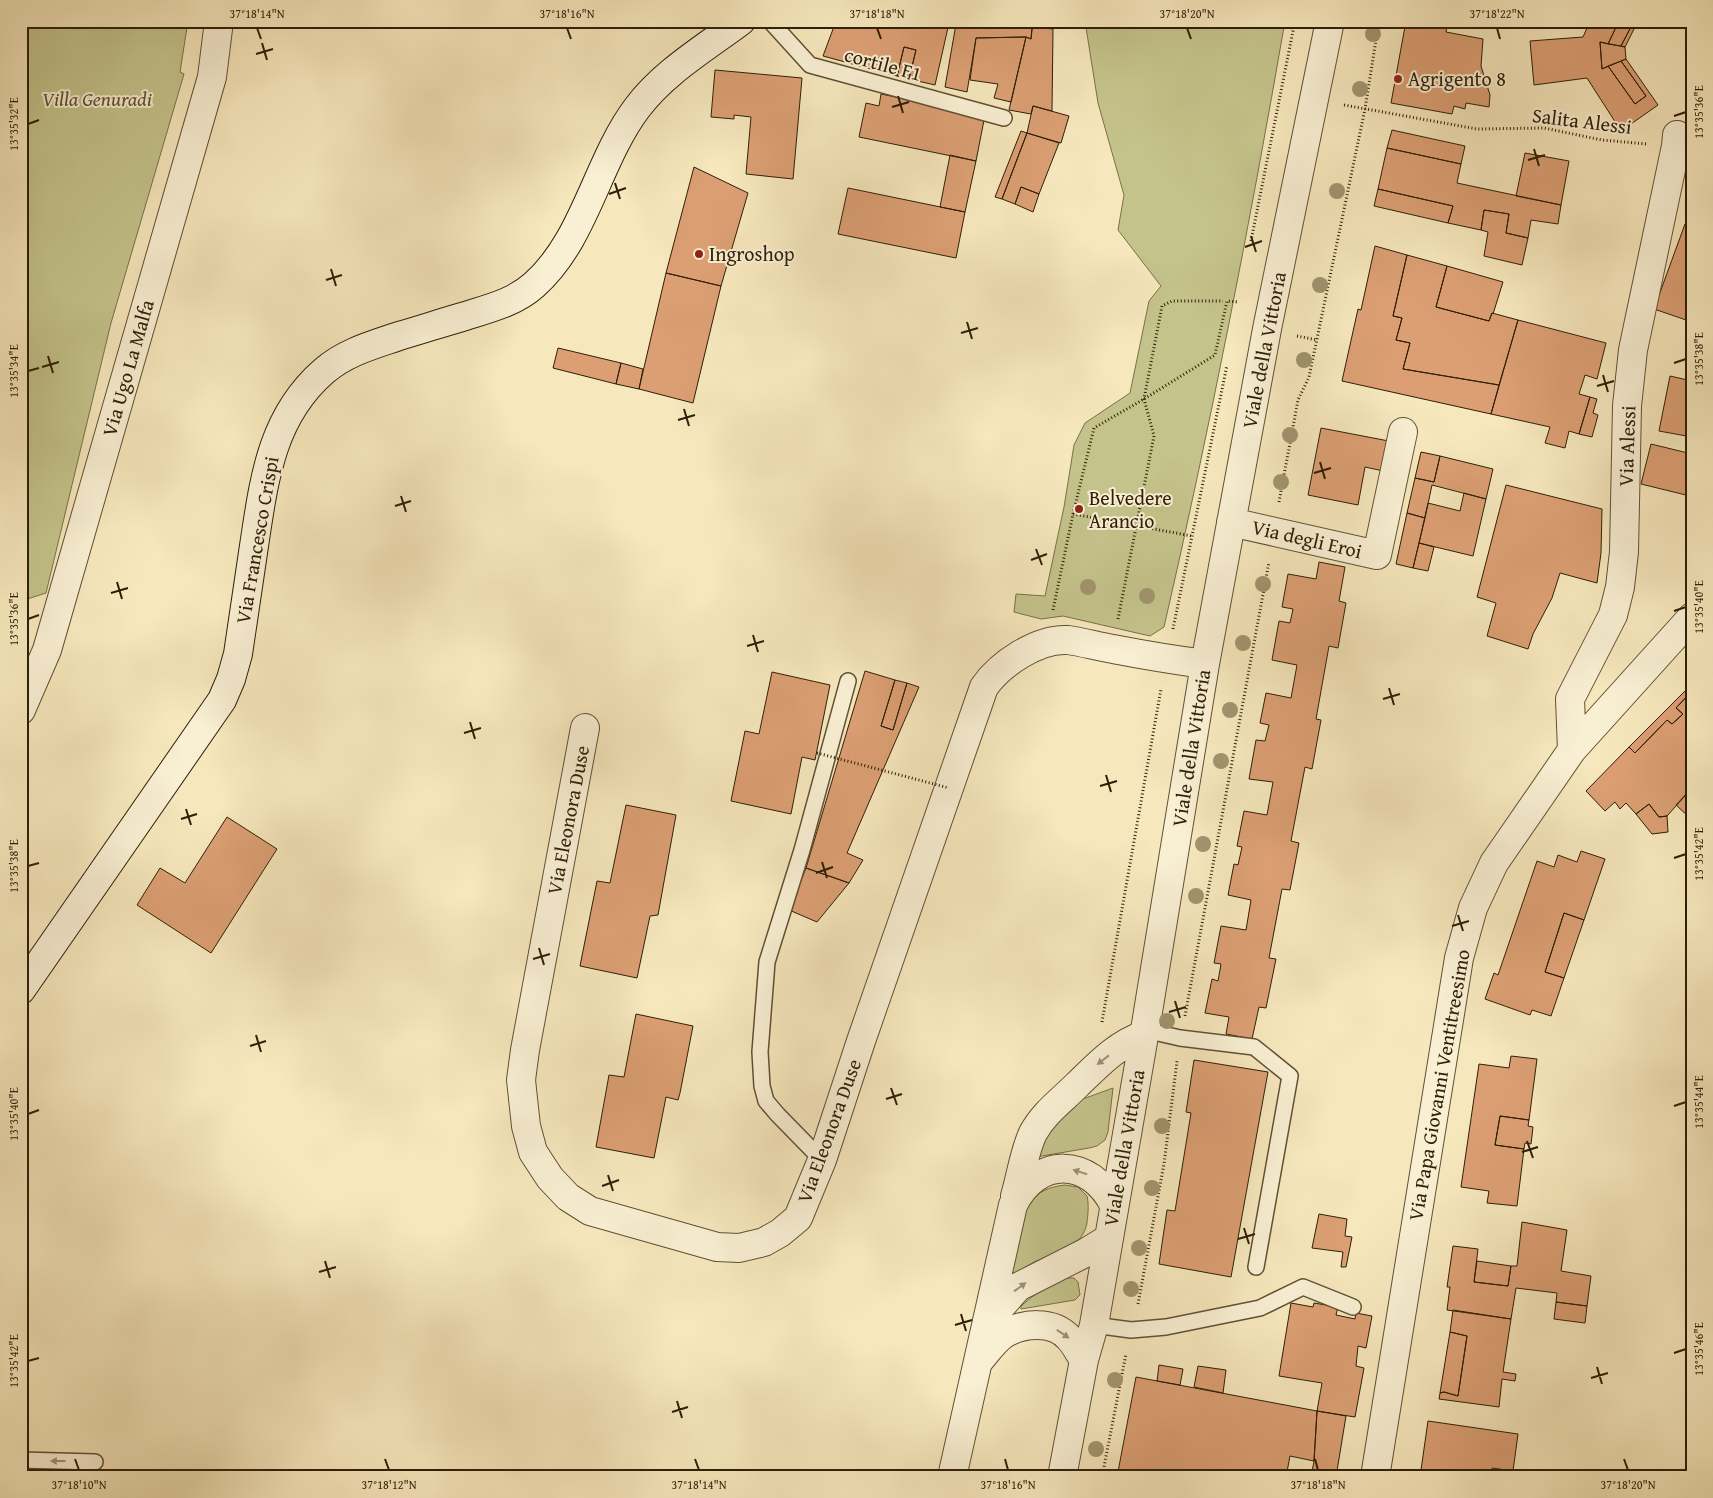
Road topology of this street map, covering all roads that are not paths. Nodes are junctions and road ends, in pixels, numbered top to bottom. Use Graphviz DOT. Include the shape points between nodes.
graph roads {
  1 [pos="219,21"];
  2 [pos="741,21"];
  3 [pos="770,21"];
  4 [pos="1330,21"];
  5 [pos="1004,118"];
  6 [pos="1677,140"];
  7 [pos="1403,432"];
  8 [pos="1231,522"];
  9 [pos="1692,617"];
  10 [pos="1204,664"];
  11 [pos="848,682"];
  12 [pos="21,710"];
  13 [pos="585,728"];
  14 [pos="1572,750"];
  15 [pos="21,990"];
  16 [pos="1144,1032"];
  17 [pos="822,1160"];
  18 [pos="1013,1205"];
  19 [pos="1114,1205"];
  20 [pos="1108,1239"];
  21 [pos="1256,1267"];
  22 [pos="1353,1307"];
  23 [pos="986,1322"];
  24 [pos="1094,1325"];
  25 [pos="1084,1360"];
  26 [pos="978,1362"];
  27 [pos="21,1460"];
  28 [pos="95,1462"];
  29 [pos="952,1477"];
  30 [pos="1062,1477"];
  31 [pos="1375,1477"];
  1 -- 12 [label="street, Via Ugo La Malfa" via="210,86 47,650"];
  2 -- 15 [label="street, Via Francesco Crispi" via="660,81 636,109 571,236 554,263 533,286 508,302 367,346 344,357 324,371 287,415 264,478 238,654 222,700"];
  3 -- 5 [label="lane, cortile F1" via="810,65"];
  4 -- 8 [label="street, Viale della Vittoria"];
  6 -- 14 [label="street, Via Alessi" via="1633,350 1626,406 1624,552 1620,586 1613,615 1570,699"];
  7 -- 8 [label="street, Via degli Eroi" via="1376,556"];
  8 -- 10 [label="street, Viale della Vittoria"];
  9 -- 14 [label="street, Via Papa Giovanni Ventitreesimo"];
  10 -- 16 [label="street, Viale della Vittoria"];
  10 -- 17 [label="street, Via Eleonora Duse" via="1067,640 1021,654 1000,669 984,688"];
  11 -- 17 [label="lane" via="767,962 760,1052 766,1101"];
  13 -- 17 [label="street, Via Eleonora Duse" via="521,1080 526,1126 533,1152 568,1198 590,1212 717,1247 739,1248 764,1242 798,1218"];
  14 -- 31 [label="street, Via Papa Giovanni Ventitreesimo" via="1494,863 1473,908 1459,958"];
  16 -- 18 [label="street, one-way" via="1127,1041 1094,1068 1044,1116 1028,1148"];
  16 -- 19 [label="street, Viale della Vittoria"];
  16 -- 21 [label="lane" via="1254,1047 1290,1076"];
  19 -- 18 [label="street, one-way" via="1100,1183 1090,1176 1066,1169 1039,1174 1028,1182"];
  18 -- 23 [label="street"];
  19 -- 20 [label="street, Viale della Vittoria"];
  23 -- 20 [label="street, one-way" via="1018,1287"];
  20 -- 24 [label="street, Viale della Vittoria"];
  22 -- 24 [label="lane" via="1303,1287 1260,1308 1166,1327 1131,1330"];
  23 -- 26 [label="street"];
  24 -- 25 [label="street, Viale della Vittoria"];
  26 -- 25 [label="street, one-way" via="1004,1334 1033,1325 1048,1326 1068,1336"];
  25 -- 30 [label="street, Viale della Vittoria"];
  26 -- 29 [label="street"];
  28 -- 27 [label="lane, one-way"];
}
